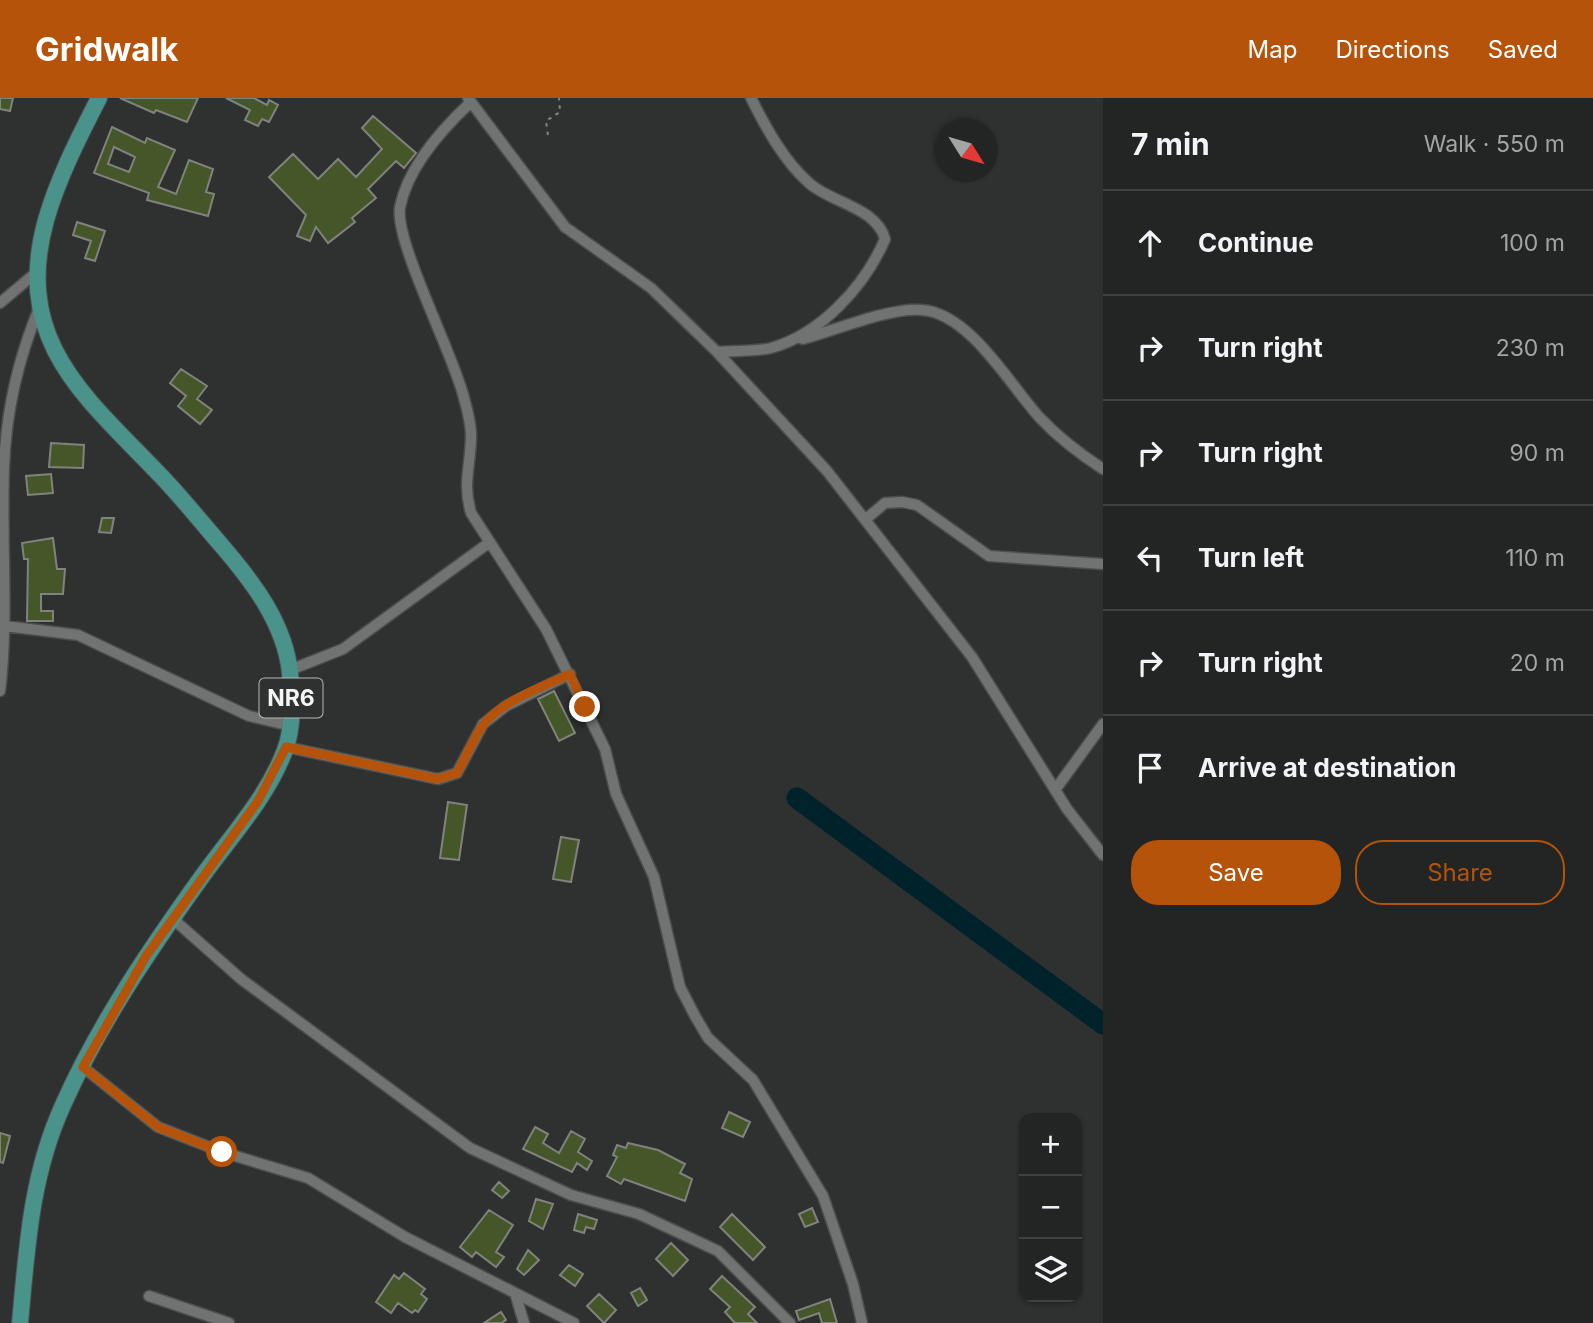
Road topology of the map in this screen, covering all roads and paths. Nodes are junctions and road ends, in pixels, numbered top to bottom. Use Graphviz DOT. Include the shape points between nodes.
graph roads {
  1 [pos="99,98"];
  2 [pos="559,98"];
  3 [pos="751,98"];
  4 [pos="469,100"];
  5 [pos="548,135"];
  6 [pos="38,271"];
  7 [pos="0,303"];
  8 [pos="40,306"];
  9 [pos="792,341"];
  10 [pos="718,352"];
  11 [pos="1103,469"];
  12 [pos="866,519"];
  13 [pos="490,542"];
  14 [pos="1103,564"];
  15 [pos="5,626"];
  16 [pos="290,670"];
  17 [pos="570,674"];
  18 [pos="0,691"];
  19 [pos="1103,724"];
  20 [pos="291,726"];
  21 [pos="286,747"];
  22 [pos="1055,790"];
  23 [pos="1103,855"];
  24 [pos="173,918"];
  25 [pos="83,1067"];
  26 [pos="515,1293"];
  27 [pos="149,1296"];
  28 [pos="20,1323"];
  29 [pos="229,1323"];
  30 [pos="524,1323"];
  31 [pos="574,1323"];
  32 [pos="790,1323"];
  33 [pos="862,1323"];
  1 -- 6 [label="main road, NR6" via="46,218"];
  2 -- 5 [label="path" via="560,112 546,121"];
  3 -- 9 [label="street" via="791,166 819,190 862,212 882,229 885,239 860,282 814,327"];
  4 -- 10 [label="street" via="565,227 652,288"];
  4 -- 13 [label="street" via="411,176 400,208 403,237 463,395 471,433 465,493 471,513"];
  6 -- 7 [label="street"];
  6 -- 8 [label="main road, NR6"];
  8 -- 15 [label="street" via="16,383 4,465"];
  8 -- 16 [label="main road, NR6" via="55,351 79,391 163,478 252,581 276,627"];
  9 -- 10 [label="street" via="767,349"];
  9 -- 11 [label="street" via="919,309 937,312 979,345 1069,447"];
  10 -- 12 [label="street"];
  12 -- 14 [label="street" via="886,503 902,502 917,505 989,556"];
  12 -- 22 [label="street" via="972,657"];
  13 -- 16 [label="street" via="343,649"];
  13 -- 17 [label="street"];
  15 -- 18 [label="street"];
  15 -- 20 [label="street" via="78,635 249,716"];
  16 -- 20 [label="main road, NR6"];
  17 -- 21 [label="street" via="499,712 484,724 457,773 438,779"];
  17 -- 33 [label="street" via="605,749 616,794 654,877 680,987 708,1038 753,1080 823,1196"];
  19 -- 22 [label="street"];
  20 -- 21 [label="main road, NR6"];
  21 -- 24 [label="main road, NR6" via="258,801"];
  22 -- 23 [label="street"];
  24 -- 25 [label="main road, NR6" via="127,986"];
  24 -- 32 [label="street" via="241,979 470,1148 571,1195 639,1214 718,1251"];
  25 -- 26 [label="street" via="158,1127 308,1178 405,1237"];
  25 -- 28 [label="main road, NR6" via="51,1134 34,1190"];
  26 -- 30 [label="street"];
  26 -- 31 [label="street"];
  27 -- 29 [label="street"];
}
